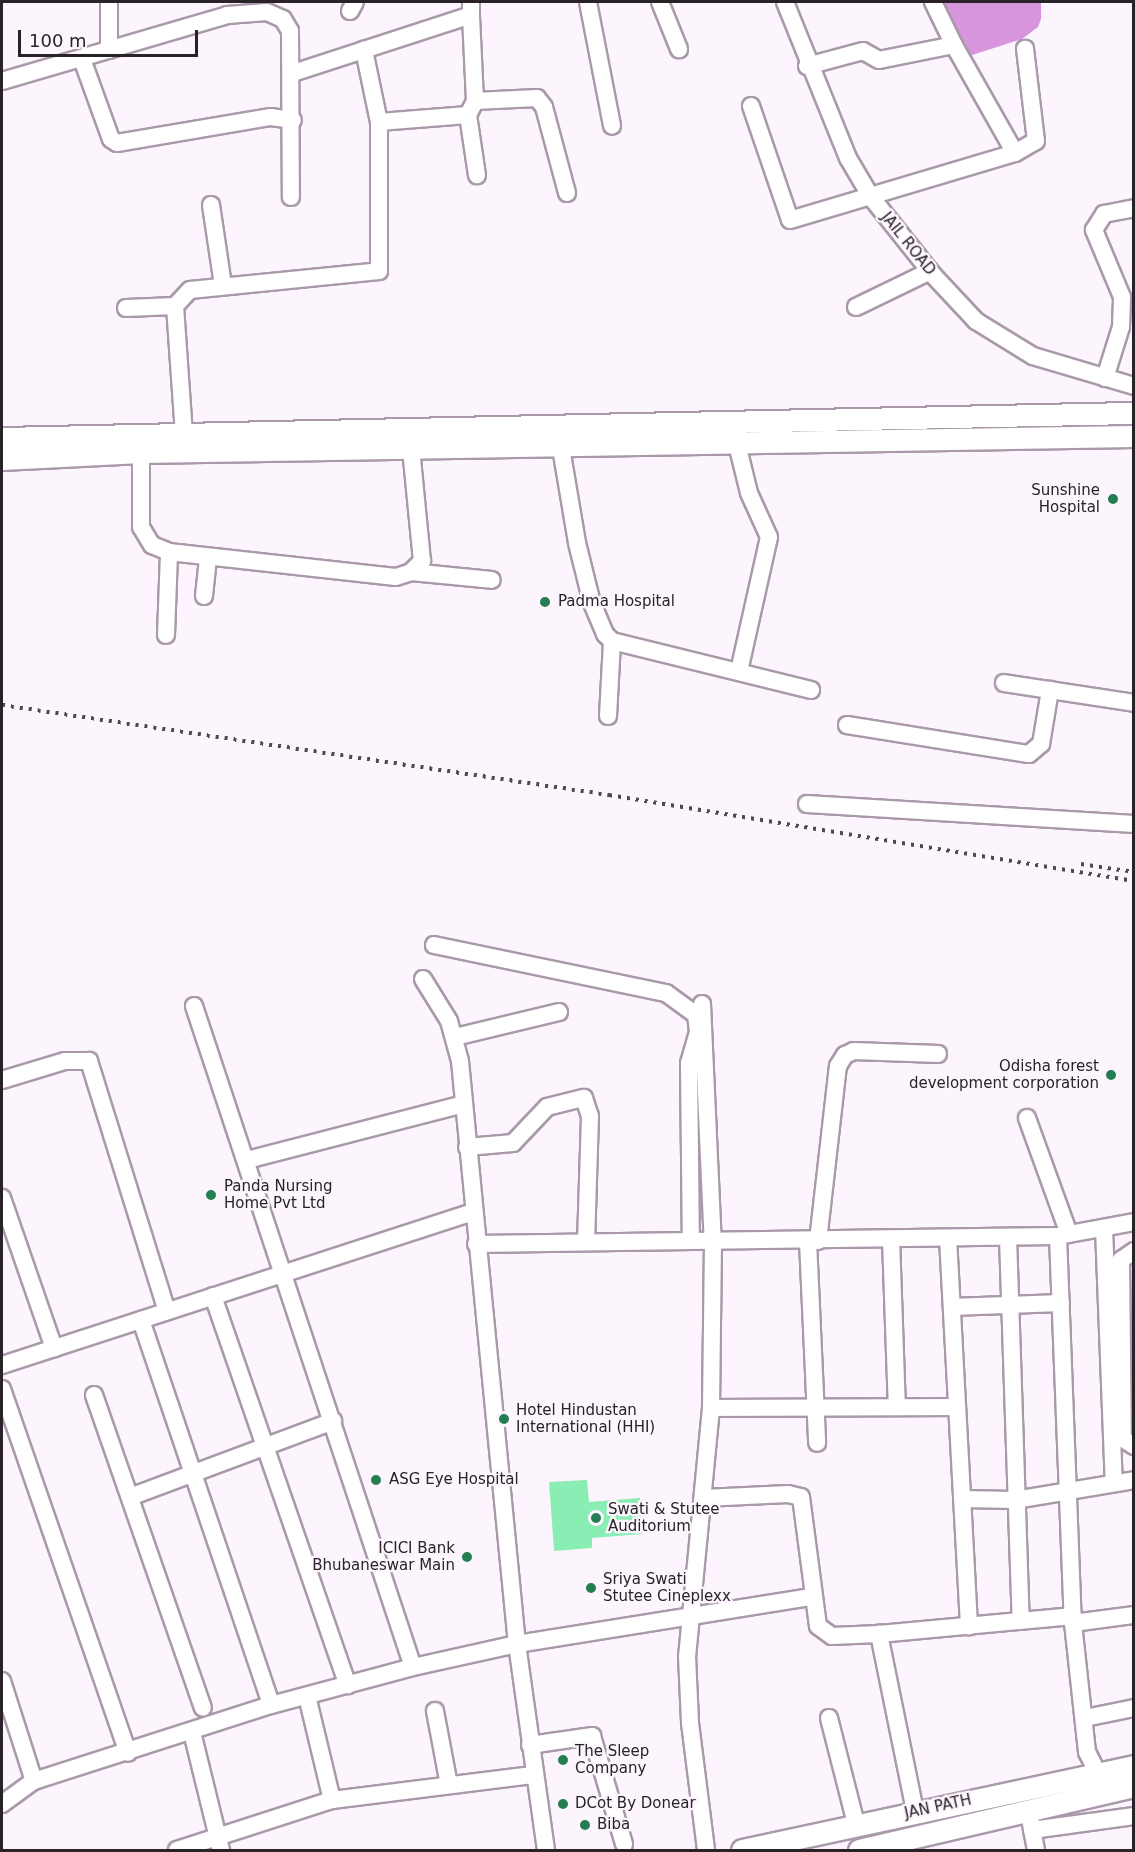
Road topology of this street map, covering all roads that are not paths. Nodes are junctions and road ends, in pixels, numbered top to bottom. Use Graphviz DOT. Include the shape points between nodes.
graph roads {
  1 [pos="109,2"];
  2 [pos="588,2"];
  3 [pos="660,2"];
  4 [pos="785,2"];
  5 [pos="933,2"];
  6 [pos="239,8"];
  7 [pos="471,8"];
  8 [pos="954,45"];
  9 [pos="679,49"];
  10 [pos="1025,49"];
  11 [pos="109,50"];
  12 [pos="364,50"];
  13 [pos="82,58"];
  14 [pos="807,66"];
  15 [pos="293,72"];
  16 [pos="2,81"];
  17 [pos="751,106"];
  18 [pos="472,108"];
  19 [pos="293,120"];
  20 [pos="380,122"];
  21 [pos="612,126"];
  22 [pos="1015,153"];
  23 [pos="477,176"];
  24 [pos="567,193"];
  25 [pos="291,197"];
  26 [pos="871,197"];
  27 [pos="211,205"];
  28 [pos="1134,208"];
  29 [pos="930,271"];
  30 [pos="223,285"];
  31 [pos="175,306"];
  32 [pos="856,307"];
  33 [pos="126,308"];
  34 [pos="1105,378"];
  35 [pos="1134,386"];
  36 [pos="1134,413"];
  37 [pos="184,434"];
  38 [pos="1134,436"];
  39 [pos="2,438"];
  40 [pos="737,444"];
  41 [pos="411,448"];
  42 [pos="561,448"];
  43 [pos="141,452"];
  44 [pos="2,459"];
  45 [pos="169,552"];
  46 [pos="207,557"];
  47 [pos="411,572"];
  48 [pos="492,580"];
  49 [pos="204,596"];
  50 [pos="166,635"];
  51 [pos="612,641"];
  52 [pos="739,671"];
  53 [pos="1004,683"];
  54 [pos="811,690"];
  55 [pos="1050,690"];
  56 [pos="1134,703"];
  57 [pos="608,716"];
  58 [pos="847,725"];
  59 [pos="807,804"];
  60 [pos="1134,824"];
  61 [pos="434,945"];
  62 [pos="423,979"];
  63 [pos="702,1004"];
  64 [pos="194,1006"];
  65 [pos="559,1012"];
  66 [pos="455,1037"];
  67 [pos="938,1054"];
  68 [pos="2,1080"];
  69 [pos="463,1104"];
  70 [pos="1027,1118"];
  71 [pos="467,1147"];
  72 [pos="247,1160"];
  73 [pos="2,1198"];
  74 [pos="473,1212"];
  75 [pos="1134,1222"];
  76 [pos="1104,1228"];
  77 [pos="1064,1235"];
  78 [pos="1008,1237"];
  79 [pos="948,1238"];
  80 [pos="891,1239"];
  81 [pos="691,1240"];
  82 [pos="586,1241"];
  83 [pos="813,1241"];
  84 [pos="713,1243"];
  85 [pos="476,1244"];
  86 [pos="1134,1251"];
  87 [pos="286,1273"];
  88 [pos="213,1296"];
  89 [pos="1061,1303"];
  90 [pos="1012,1305"];
  91 [pos="952,1307"];
  92 [pos="167,1311"];
  93 [pos="141,1320"];
  94 [pos="54,1348"];
  95 [pos="2,1365"];
  96 [pos="2,1389"];
  97 [pos="94,1395"];
  98 [pos="815,1404"];
  99 [pos="897,1407"];
  100 [pos="957,1407"];
  101 [pos="711,1408"];
  102 [pos="333,1421"];
  103 [pos="817,1443"];
  104 [pos="1134,1446"];
  105 [pos="266,1448"];
  106 [pos="192,1475"];
  107 [pos="1134,1480"];
  108 [pos="1114,1483"];
  109 [pos="1068,1490"];
  110 [pos="130,1497"];
  111 [pos="704,1498"];
  112 [pos="962,1499"];
  113 [pos="1015,1500"];
  114 [pos="811,1597"];
  115 [pos="692,1614"];
  116 [pos="1134,1615"];
  117 [pos="1073,1620"];
  118 [pos="1022,1621"];
  119 [pos="969,1626"];
  120 [pos="879,1634"];
  121 [pos="517,1644"];
  122 [pos="413,1667"];
  123 [pos="2,1682"];
  124 [pos="348,1685"];
  125 [pos="307,1696"];
  126 [pos="271,1705"];
  127 [pos="202,1708"];
  128 [pos="1134,1708"];
  129 [pos="435,1711"];
  130 [pos="829,1718"];
  131 [pos="1084,1718"];
  132 [pos="192,1732"];
  133 [pos="530,1745"];
  134 [pos="128,1752"];
  135 [pos="1134,1766"];
  136 [pos="1098,1774"];
  137 [pos="534,1775"];
  138 [pos="34,1781"];
  139 [pos="449,1785"];
  140 [pos="1134,1786"];
  141 [pos="332,1800"];
  142 [pos="2,1804"];
  143 [pos="915,1811"];
  144 [pos="1134,1816"];
  145 [pos="1030,1819"];
  146 [pos="856,1824"];
  147 [pos="220,1844"];
  148 [pos="624,1844"];
  149 [pos="177,1851"];
  150 [pos="546,1851"];
  151 [pos="706,1851"];
  152 [pos="742,1851"];
  153 [pos="859,1851"];
  154 [pos="1036,1851"];
  1 -- 11 [label="street"];
  2 -- 21 [label="street"];
  3 -- 9 [label="street"];
  4 -- 14 [label="street, JAIL ROAD"];
  5 -- 8 [label="street"];
  6 -- 11 [label="street"];
  6 -- 15 [label="street" via="267,12 288,24"];
  7 -- 12 [label="street"];
  7 -- 18 [label="street"];
  8 -- 14 [label="street" via="879,60 863,51"];
  8 -- 22 [label="street"];
  10 -- 22 [label="street" via="1036,141"];
  11 -- 13 [label="street"];
  12 -- 15 [label="street"];
  12 -- 20 [label="street"];
  13 -- 16 [label="street"];
  13 -- 19 [label="street" via="111,140 117,143 271,117"];
  14 -- 26 [label="street, JAIL ROAD" via="848,158"];
  15 -- 19 [label="street"];
  17 -- 26 [label="street" via="784,215 790,220"];
  18 -- 20 [label="street"];
  18 -- 23 [label="street"];
  18 -- 24 [label="street" via="537,98 544,107"];
  19 -- 25 [label="street"];
  20 -- 30 [label="street" via="379,271"];
  22 -- 26 [label="street"];
  26 -- 29 [label="street, JAIL ROAD"];
  27 -- 30 [label="street"];
  28 -- 34 [label="street" via="1104,214 1094,230 1122,297 1121,327"];
  29 -- 32 [label="street"];
  29 -- 34 [label="street, JAIL ROAD" via="976,321 1033,356"];
  30 -- 31 [label="street" via="190,290"];
  31 -- 33 [label="street"];
  31 -- 37 [label="street"];
  34 -- 35 [label="street, JAIL ROAD"];
  36 -- 37 [label="main road"];
  37 -- 39 [label="main road"];
  38 -- 40 [label="main road"];
  40 -- 42 [label="main road"];
  40 -- 52 [label="street" via="749,493 769,537"];
  41 -- 42 [label="main road"];
  41 -- 43 [label="main road"];
  41 -- 47 [label="street" via="422,561"];
  42 -- 51 [label="street" via="592,603"];
  43 -- 44 [label="main road"];
  43 -- 45 [label="street" via="141,527 152,545"];
  45 -- 46 [label="street"];
  45 -- 50 [label="street"];
  46 -- 47 [label="street" via="380,576"];
  46 -- 49 [label="street"];
  47 -- 48 [label="street"];
  51 -- 52 [label="street"];
  51 -- 57 [label="street"];
  52 -- 54 [label="street"];
  53 -- 55 [label="street"];
  55 -- 56 [label="street"];
  55 -- 58 [label="street" via="1041,744 1029,754"];
  59 -- 60 [label="street"];
  61 -- 81 [label="street" via="666,993 696,1015 698,1032 689,1063"];
  62 -- 66 [label="street"];
  63 -- 84 [label="street"];
  64 -- 72 [label="street"];
  65 -- 66 [label="street"];
  66 -- 69 [label="street"];
  67 -- 83 [label="street" via="854,1051 844,1055 838,1066"];
  68 -- 92 [label="street" via="65,1061 89,1061"];
  69 -- 71 [label="street"];
  69 -- 72 [label="street"];
  70 -- 77 [label="street"];
  71 -- 74 [label="street"];
  71 -- 82 [label="street" via="513,1143 546,1107 584,1098 590,1116"];
  72 -- 87 [label="street"];
  73 -- 94 [label="street"];
  74 -- 85 [label="street"];
  74 -- 87 [label="street"];
  75 -- 76 [label="street"];
  76 -- 77 [label="street"];
  76 -- 108 [label="street"];
  77 -- 78 [label="street"];
  77 -- 89 [label="street"];
  78 -- 79 [label="street"];
  78 -- 90 [label="street"];
  79 -- 80 [label="street"];
  79 -- 91 [label="street"];
  80 -- 83 [label="street"];
  80 -- 99 [label="street"];
  81 -- 82 [label="street"];
  81 -- 84 [label="street"];
  82 -- 85 [label="street"];
  83 -- 84 [label="street"];
  83 -- 98 [label="street"];
  84 -- 101 [label="street"];
  85 -- 121 [label="street"];
  86 -- 104 [label="street" via="1121,1260 1123,1439"];
  87 -- 88 [label="street"];
  87 -- 102 [label="street"];
  88 -- 92 [label="street"];
  88 -- 105 [label="street"];
  89 -- 90 [label="street"];
  89 -- 109 [label="street"];
  90 -- 91 [label="street"];
  90 -- 113 [label="street"];
  91 -- 100 [label="street"];
  92 -- 93 [label="street"];
  93 -- 94 [label="street"];
  93 -- 106 [label="street"];
  94 -- 95 [label="street"];
  96 -- 134 [label="street"];
  97 -- 110 [label="street"];
  98 -- 99 [label="street"];
  98 -- 101 [label="street"];
  98 -- 103 [label="street"];
  99 -- 100 [label="street"];
  100 -- 112 [label="street"];
  101 -- 111 [label="street"];
  102 -- 105 [label="street"];
  102 -- 122 [label="street"];
  105 -- 106 [label="street"];
  105 -- 124 [label="street"];
  106 -- 110 [label="street"];
  106 -- 126 [label="street"];
  107 -- 108 [label="street"];
  108 -- 109 [label="street"];
  109 -- 113 [label="street"];
  109 -- 117 [label="street"];
  110 -- 127 [label="street"];
  111 -- 114 [label="street" via="788,1494 801,1497"];
  111 -- 115 [label="street"];
  112 -- 113 [label="street"];
  112 -- 119 [label="street"];
  113 -- 118 [label="street"];
  114 -- 115 [label="street"];
  114 -- 120 [label="street" via="818,1626 832,1636"];
  115 -- 121 [label="street"];
  115 -- 151 [label="street" via="687,1683"];
  116 -- 117 [label="street"];
  117 -- 118 [label="street"];
  117 -- 131 [label="street"];
  118 -- 119 [label="street"];
  119 -- 120 [label="street"];
  120 -- 143 [label="street"];
  121 -- 122 [label="street"];
  121 -- 133 [label="street"];
  122 -- 124 [label="street"];
  123 -- 138 [label="street"];
  124 -- 125 [label="street"];
  125 -- 126 [label="street"];
  125 -- 141 [label="street"];
  126 -- 132 [label="street"];
  128 -- 131 [label="street"];
  129 -- 139 [label="street"];
  130 -- 146 [label="street"];
  131 -- 136 [label="street" via="1087,1752"];
  132 -- 134 [label="street"];
  132 -- 147 [label="street"];
  133 -- 137 [label="street"];
  133 -- 148 [label="street" via="592,1736"];
  134 -- 138 [label="street"];
  135 -- 136 [label="main road, JAN PATH"];
  136 -- 143 [label="main road, JAN PATH"];
  137 -- 139 [label="street"];
  137 -- 150 [label="street"];
  138 -- 142 [label="street"];
  139 -- 141 [label="street"];
  140 -- 145 [label="main road, JAN PATH"];
  141 -- 147 [label="street"];
  143 -- 146 [label="main road, JAN PATH"];
  144 -- 145 [label="street"];
  145 -- 153 [label="main road, JAN PATH"];
  145 -- 154 [label="street"];
  146 -- 152 [label="main road, JAN PATH"];
  147 -- 149 [label="street"];
}
